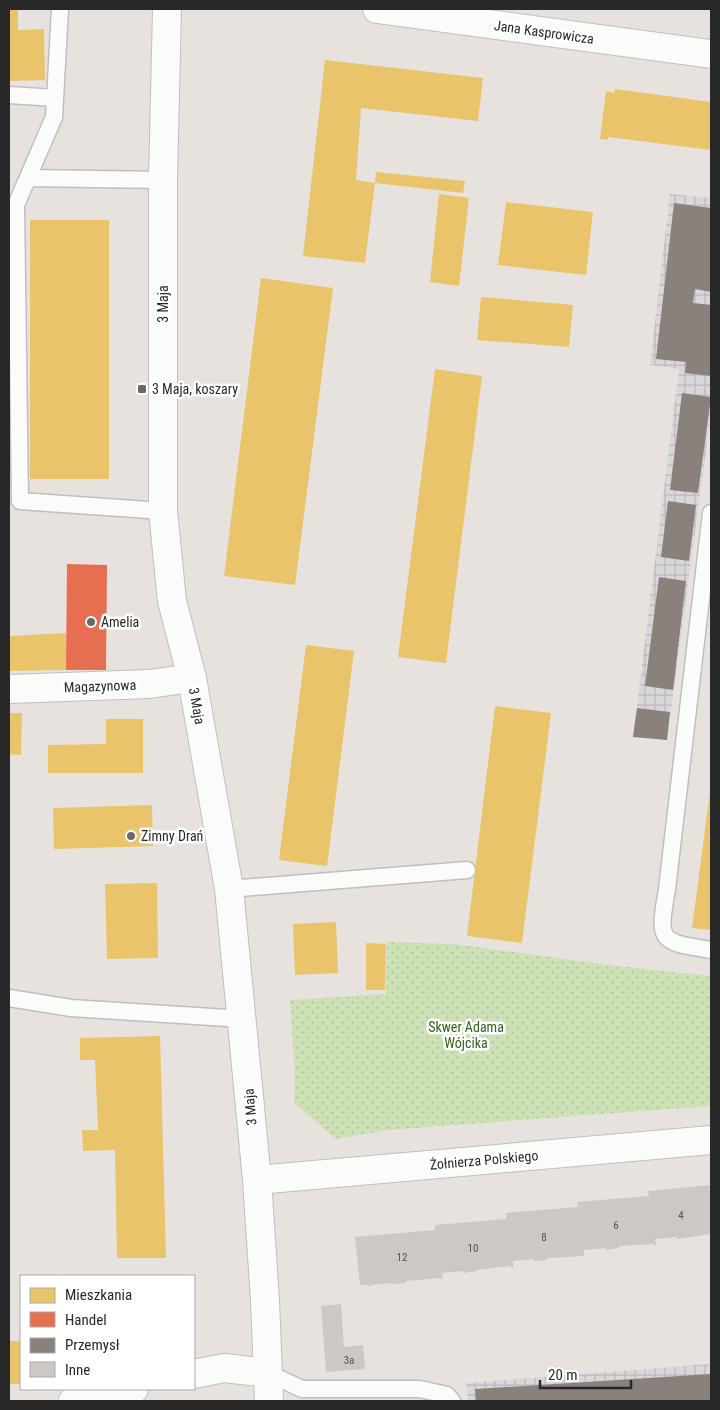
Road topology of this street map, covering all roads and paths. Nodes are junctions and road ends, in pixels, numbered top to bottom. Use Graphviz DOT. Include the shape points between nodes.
graph roads {
  1 [pos="60,9"];
  2 [pos="167,9"];
  3 [pos="377,9"];
  4 [pos="711,54"];
  5 [pos="9,95"];
  6 [pos="55,98"];
  7 [pos="28,178"];
  8 [pos="163,180"];
  9 [pos="164,511"];
  10 [pos="711,513"];
  11 [pos="192,678"];
  12 [pos="9,689"];
  13 [pos="467,870"];
  14 [pos="229,888"];
  15 [pos="711,950"];
  16 [pos="9,998"];
  17 [pos="243,1019"];
  18 [pos="711,1140"];
  19 [pos="257,1180"];
  20 [pos="268,1373"];
  21 [pos="195,1374"];
  22 [pos="130,1390"];
  23 [pos="73,1401"];
  24 [pos="269,1401"];
  25 [pos="452,1401"];
  1 -- 6 [label="lane"];
  2 -- 8 [label="street, 3 Maja"];
  3 -- 4 [label="street, Jana Kasprowicza"];
  5 -- 6 [label="lane"];
  6 -- 7 [label="lane" via="54,117"];
  7 -- 8 [label="lane"];
  7 -- 9 [label="lane" via="16,205 20,501"];
  8 -- 9 [label="street, 3 Maja"];
  9 -- 11 [label="street, 3 Maja" via="172,600"];
  10 -- 15 [label="lane" via="662,922 665,936 672,941"];
  11 -- 12 [label="street, Magazynowa" via="149,684"];
  11 -- 14 [label="street, 3 Maja"];
  13 -- 14 [label="lane"];
  14 -- 17 [label="street, 3 Maja"];
  16 -- 17 [label="lane" via="71,1008"];
  17 -- 19 [label="street, 3 Maja"];
  18 -- 19 [label="street, Żołnierza Polskiego"];
  19 -- 20 [label="street, 3 Maja"];
  20 -- 21 [label="street" via="224,1368"];
  20 -- 24 [label="street, 3 Maja"];
  20 -- 25 [label="lane" via="302,1389 420,1388 447,1395"];
  22 -- 23 [label="street"];
}
